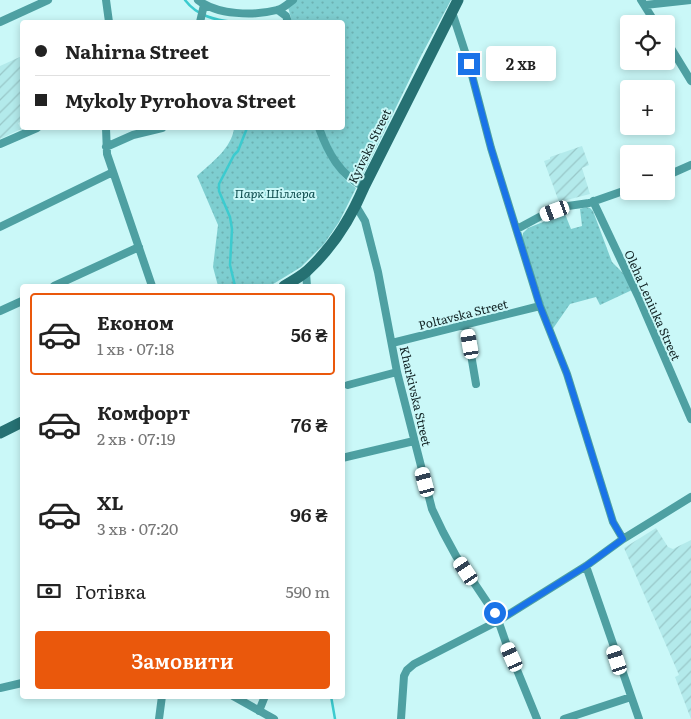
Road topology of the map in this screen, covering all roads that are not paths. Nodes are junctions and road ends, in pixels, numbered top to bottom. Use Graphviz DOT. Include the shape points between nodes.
graph roads {
  1 [pos="48,0"];
  2 [pos="106,0"];
  3 [pos="458,0"];
  4 [pos="691,0"];
  5 [pos="292,1"];
  6 [pos="643,3"];
  7 [pos="202,5"];
  8 [pos="278,10"];
  9 [pos="452,12"];
  10 [pos="650,15"];
  11 [pos="109,20"];
  12 [pos="200,20"];
  13 [pos="287,20"];
  14 [pos="0,22"];
  15 [pos="675,55"];
  16 [pos="691,82"];
  17 [pos="32,130"];
  18 [pos="106,130"];
  19 [pos="154,130"];
  20 [pos="320,130"];
  21 [pos="0,144"];
  22 [pos="106,147"];
  23 [pos="691,165"];
  24 [pos="114,172"];
  25 [pos="675,172"];
  26 [pos="364,187"];
  27 [pos="620,192"];
  28 [pos="593,201"];
  29 [pos="356,206"];
  30 [pos="0,227"];
  31 [pos="517,229"];
  32 [pos="139,247"];
  33 [pos="306,273"];
  34 [pos="58,284"];
  35 [pos="151,284"];
  36 [pos="287,284"];
  37 [pos="307,284"];
  38 [pos="20,302"];
  39 [pos="540,306"];
  40 [pos="0,312"];
  41 [pos="466,325"];
  42 [pos="392,343"];
  43 [pos="397,372"];
  44 [pos="476,384"];
  45 [pos="348,385"];
  46 [pos="691,419"];
  47 [pos="20,423"];
  48 [pos="0,433"];
  49 [pos="414,441"];
  50 [pos="345,457"];
  51 [pos="691,496"];
  52 [pos="623,539"];
  53 [pos="586,566"];
  54 [pos="498,621"];
  55 [pos="20,684"];
  56 [pos="0,688"];
  57 [pos="630,697"];
  58 [pos="162,699"];
  59 [pos="238,699"];
  60 [pos="264,699"];
  61 [pos="259,711"];
  62 [pos="159,719"];
  63 [pos="274,719"];
  64 [pos="401,719"];
  65 [pos="537,719"];
  66 [pos="564,719"];
  67 [pos="639,719"];
  1 -- 14 [label="street"];
  2 -- 11 [label="street"];
  3 -- 9 [label="street, Kyivska Street"];
  4 -- 6 [label="street"];
  5 -- 8 [label="street"];
  6 -- 10 [label="street"];
  7 -- 8 [label="street" via="244,13"];
  7 -- 12 [label="street"];
  8 -- 13 [label="street"];
  9 -- 26 [label="street, Kyivska Street"];
  9 -- 31 [label="street"];
  15 -- 16 [label="street"];
  17 -- 21 [label="street"];
  18 -- 22 [label="street"];
  19 -- 22 [label="street"];
  20 -- 26 [label="street" via="341,170"];
  22 -- 24 [label="street"];
  23 -- 25 [label="street"];
  24 -- 30 [label="street"];
  24 -- 32 [label="street"];
  26 -- 29 [label="street, Kyivska Street"];
  27 -- 28 [label="street"];
  28 -- 31 [label="street" via="543,215"];
  28 -- 46 [label="street, Oleha Leniuka Street"];
  29 -- 33 [label="street, Kyivska Street" via="328,249"];
  29 -- 42 [label="street, Kharkivska Street" via="365,221"];
  31 -- 39 [label="street"];
  32 -- 34 [label="street"];
  32 -- 35 [label="street"];
  33 -- 36 [label="street, Kyivska Street"];
  33 -- 37 [label="street"];
  38 -- 40 [label="street"];
  39 -- 41 [label="street, Poltavska Street"];
  39 -- 52 [label="street" via="567,374 613,522"];
  41 -- 42 [label="street, Poltavska Street"];
  41 -- 44 [label="street"];
  42 -- 43 [label="street, Kharkivska Street"];
  43 -- 45 [label="street"];
  43 -- 49 [label="street, Kharkivska Street"];
  47 -- 48 [label="street"];
  49 -- 50 [label="street"];
  49 -- 54 [label="street, Kharkivska Street" via="432,509 456,556"];
  51 -- 52 [label="street"];
  52 -- 53 [label="street"];
  53 -- 54 [label="street"];
  53 -- 57 [label="street"];
  54 -- 64 [label="street" via="407,670"];
  54 -- 65 [label="street, Kharkivska Street"];
  55 -- 56 [label="street"];
  57 -- 66 [label="street"];
  57 -- 67 [label="street"];
  58 -- 62 [label="street"];
  59 -- 61 [label="street"];
  60 -- 61 [label="street"];
  61 -- 63 [label="street"];
}
